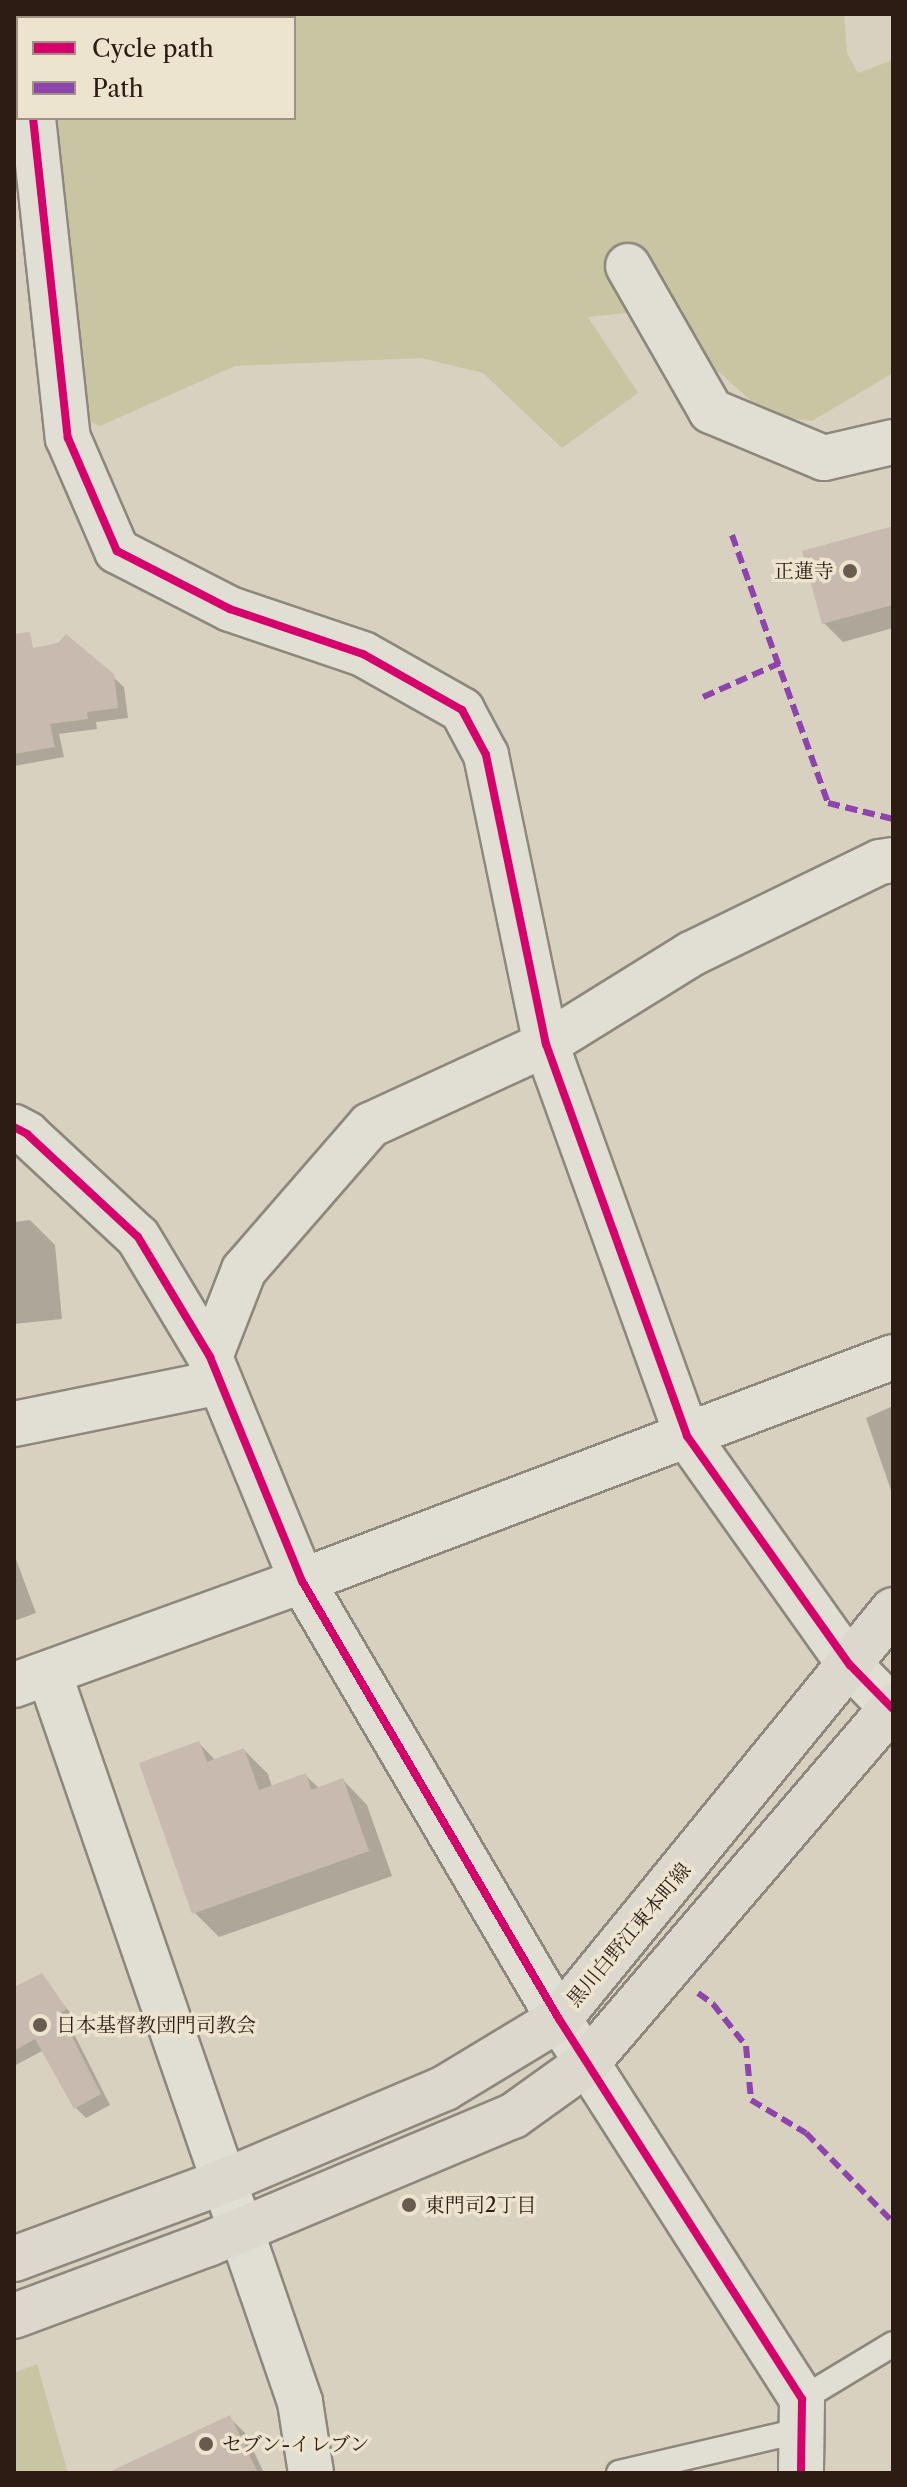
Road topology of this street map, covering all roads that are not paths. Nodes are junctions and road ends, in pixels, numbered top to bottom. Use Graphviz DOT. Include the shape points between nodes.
graph roads {
  1 [pos="33,120"];
  2 [pos="628,266"];
  3 [pos="893,442"];
  4 [pos="893,860"];
  5 [pos="546,1044"];
  6 [pos="14,1127"];
  7 [pos="893,1357"];
  8 [pos="215,1369"];
  9 [pos="14,1424"];
  10 [pos="687,1436"];
  11 [pos="302,1581"];
  12 [pos="893,1610"];
  13 [pos="850,1665"];
  14 [pos="32,1679"];
  15 [pos="892,1707"];
  16 [pos="559,2019"];
  17 [pos="587,2063"];
  18 [pos="225,2181"];
  19 [pos="239,2231"];
  20 [pos="14,2259"];
  21 [pos="14,2316"];
  22 [pos="893,2344"];
  23 [pos="802,2414"];
  24 [pos="311,2473"];
  25 [pos="619,2473"];
  26 [pos="801,2473"];
  1 -- 5 [label="street" via="68,438 117,551 230,609 363,654 462,710 486,755"];
  2 -- 3 [label="street" via="711,411 824,458"];
  4 -- 5 [label="street" via="691,954"];
  5 -- 8 [label="street" via="370,1125 244,1270"];
  5 -- 10 [label="street"];
  6 -- 8 [label="street" via="138,1237"];
  7 -- 10 [label="street"];
  8 -- 9 [label="street"];
  8 -- 11 [label="street"];
  10 -- 11 [label="street"];
  10 -- 13 [label="street"];
  11 -- 14 [label="street"];
  11 -- 16 [label="street"];
  12 -- 13 [label="main road, 黒川白野江東本町線"];
  13 -- 15 [label="street"];
  13 -- 16 [label="main road, 黒川白野江東本町線"];
  14 -- 18 [label="street"];
  15 -- 17 [label="main road"];
  16 -- 17 [label="street"];
  16 -- 18 [label="main road, 黒川白野江東本町線" via="445,2088"];
  17 -- 19 [label="main road" via="513,2116"];
  17 -- 23 [label="street"];
  18 -- 19 [label="street"];
  18 -- 20 [label="main road, 黒川白野江東本町線"];
  19 -- 21 [label="main road"];
  19 -- 24 [label="street" via="300,2402"];
  22 -- 23 [label="lane"];
  23 -- 25 [label="lane"];
  23 -- 26 [label="street"];
}
